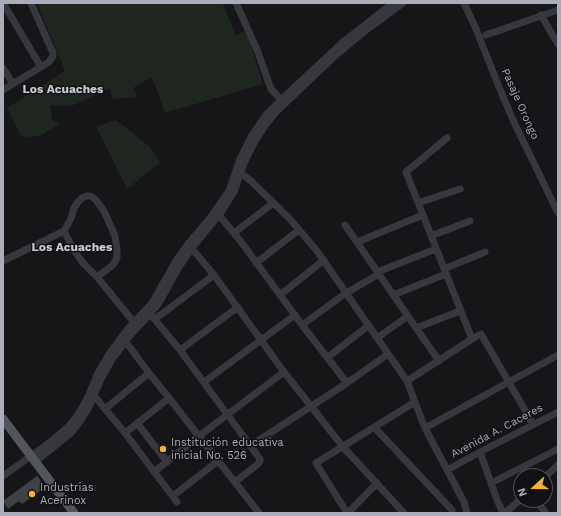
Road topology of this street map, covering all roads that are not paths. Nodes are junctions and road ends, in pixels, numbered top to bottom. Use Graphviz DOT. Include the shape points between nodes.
graph roads {
  1 [pos="3,3"];
  2 [pos="31,3"];
  3 [pos="236,3"];
  4 [pos="393,3"];
  5 [pos="403,3"];
  6 [pos="464,3"];
  7 [pos="558,10"];
  8 [pos="541,16"];
  9 [pos="486,35"];
  10 [pos="558,44"];
  11 [pos="41,67"];
  12 [pos="3,68"];
  13 [pos="13,84"];
  14 [pos="3,90"];
  15 [pos="283,102"];
  16 [pos="447,138"];
  17 [pos="238,172"];
  18 [pos="460,189"];
  19 [pos="273,203"];
  20 [pos="418,203"];
  21 [pos="558,213"];
  22 [pos="423,214"];
  23 [pos="219,215"];
  24 [pos="470,221"];
  25 [pos="345,225"];
  26 [pos="299,230"];
  27 [pos="64,231"];
  28 [pos="234,233"];
  29 [pos="431,236"];
  30 [pos="357,242"];
  31 [pos="190,246"];
  32 [pos="436,248"];
  33 [pos="485,252"];
  34 [pos="324,260"];
  35 [pos="3,261"];
  36 [pos="256,263"];
  37 [pos="445,271"];
  38 [pos="378,273"];
  39 [pos="214,275"];
  40 [pos="97,277"];
  41 [pos="346,293"];
  42 [pos="280,295"];
  43 [pos="393,295"];
  44 [pos="238,307"];
  45 [pos="460,311"];
  46 [pos="151,314"];
  47 [pos="295,314"];
  48 [pos="408,316"];
  49 [pos="136,324"];
  50 [pos="302,325"];
  51 [pos="368,326"];
  52 [pos="416,328"];
  53 [pos="377,338"];
  54 [pos="124,339"];
  55 [pos="472,339"];
  56 [pos="262,340"];
  57 [pos="180,350"];
  58 [pos="388,354"];
  59 [pos="558,355"];
  60 [pos="328,357"];
  61 [pos="438,361"];
  62 [pos="284,372"];
  63 [pos="149,373"];
  64 [pos="204,382"];
  65 [pos="407,382"];
  66 [pos="508,382"];
  67 [pos="348,383"];
  68 [pos="92,393"];
  69 [pos="169,398"];
  70 [pos="415,402"];
  71 [pos="312,406"];
  72 [pos="106,409"];
  73 [pos="557,414"];
  74 [pos="227,415"];
  75 [pos="3,419"];
  76 [pos="137,423"];
  77 [pos="533,424"];
  78 [pos="375,428"];
  79 [pos="425,428"];
  80 [pos="125,433"];
  81 [pos="199,436"];
  82 [pos="250,446"];
  83 [pos="344,447"];
  84 [pos="558,449"];
  85 [pos="480,452"];
  86 [pos="33,459"];
  87 [pos="218,461"];
  88 [pos="167,462"];
  89 [pos="447,470"];
  90 [pos="154,472"];
  91 [pos="3,476"];
  92 [pos="235,482"];
  93 [pos="377,483"];
  94 [pos="490,483"];
  95 [pos="464,502"];
  96 [pos="513,506"];
  97 [pos="400,512"];
  98 [pos="451,512"];
  99 [pos="74,513"];
  100 [pos="259,513"];
  101 [pos="348,513"];
  102 [pos="467,513"];
  103 [pos="504,513"];
  1 -- 11 [label="street"];
  2 -- 11 [label="street" via="53,53 51,60"];
  3 -- 15 [label="street" via="272,89"];
  4 -- 15 [label="street" via="343,42"];
  5 -- 15 [label="street" via="365,31"];
  6 -- 21 [label="street, Pasaje Orongo" via="510,112"];
  7 -- 8 [label="street"];
  8 -- 9 [label="street"];
  8 -- 10 [label="street"];
  11 -- 13 [label="street"];
  12 -- 13 [label="street"];
  13 -- 14 [label="street"];
  15 -- 17 [label="street" via="260,132"];
  16 -- 20 [label="street" via="406,172"];
  17 -- 19 [label="street"];
  17 -- 23 [label="street" via="234,192"];
  17 -- 31 [label="street" via="229,191"];
  18 -- 20 [label="street"];
  19 -- 26 [label="street"];
  19 -- 28 [label="street"];
  20 -- 22 [label="street"];
  22 -- 29 [label="street"];
  22 -- 30 [label="street"];
  23 -- 28 [label="street"];
  23 -- 31 [label="street"];
  24 -- 29 [label="street"];
  25 -- 30 [label="street"];
  26 -- 34 [label="street"];
  26 -- 36 [label="street"];
  27 -- 35 [label="street"];
  27 -- 40 [label="street" via="75,252"];
  27 -- 40 [label="street" via="74,208 82,198 91,196 96,200 115,236 117,249 117,258 113,265"];
  28 -- 36 [label="street"];
  29 -- 32 [label="street"];
  30 -- 38 [label="street"];
  31 -- 39 [label="street"];
  31 -- 46 [label="street" via="177,259 158,294"];
  32 -- 37 [label="street"];
  32 -- 38 [label="street"];
  33 -- 37 [label="street"];
  34 -- 41 [label="street"];
  34 -- 42 [label="street"];
  36 -- 42 [label="street"];
  37 -- 43 [label="street"];
  37 -- 45 [label="street"];
  38 -- 41 [label="street"];
  38 -- 43 [label="street"];
  39 -- 44 [label="street"];
  39 -- 46 [label="street"];
  40 -- 49 [label="street"];
  41 -- 50 [label="street"];
  41 -- 51 [label="street"];
  42 -- 47 [label="street"];
  43 -- 48 [label="street"];
  44 -- 56 [label="street"];
  44 -- 57 [label="street"];
  45 -- 52 [label="street"];
  45 -- 55 [label="street"];
  46 -- 49 [label="street"];
  46 -- 57 [label="street"];
  47 -- 50 [label="street"];
  47 -- 56 [label="street"];
  48 -- 52 [label="street"];
  48 -- 53 [label="street"];
  49 -- 54 [label="street"];
  50 -- 60 [label="street"];
  51 -- 53 [label="street"];
  51 -- 60 [label="street"];
  52 -- 61 [label="street"];
  53 -- 58 [label="street"];
  54 -- 63 [label="street"];
  54 -- 68 [label="street" via="109,354 98,373"];
  55 -- 61 [label="street"];
  55 -- 66 [label="street" via="481,334"];
  56 -- 62 [label="street"];
  56 -- 64 [label="street"];
  57 -- 64 [label="street"];
  58 -- 65 [label="street"];
  58 -- 67 [label="street"];
  59 -- 66 [label="street"];
  60 -- 67 [label="street"];
  61 -- 65 [label="street"];
  62 -- 71 [label="street"];
  62 -- 74 [label="street"];
  63 -- 69 [label="street"];
  63 -- 72 [label="street"];
  64 -- 74 [label="street"];
  65 -- 70 [label="street"];
  66 -- 77 [label="street"];
  66 -- 79 [label="street"];
  67 -- 71 [label="street"];
  68 -- 72 [label="street"];
  68 -- 86 [label="street" via="69,426"];
  69 -- 76 [label="street"];
  69 -- 81 [label="street"];
  70 -- 78 [label="street"];
  70 -- 79 [label="street"];
  71 -- 82 [label="street"];
  71 -- 83 [label="street"];
  72 -- 80 [label="street"];
  73 -- 77 [label="street, Avenida A. Caceres"];
  74 -- 81 [label="street"];
  74 -- 82 [label="street"];
  75 -- 86 [label="main road"];
  76 -- 80 [label="street"];
  76 -- 88 [label="street"];
  77 -- 85 [label="street, Avenida A. Caceres"];
  78 -- 83 [label="street"];
  78 -- 98 [label="street"];
  79 -- 89 [label="street"];
  80 -- 90 [label="street"];
  81 -- 87 [label="street"];
  81 -- 88 [label="street"];
  82 -- 92 [label="street" via="260,460"];
  83 -- 93 [label="street"];
  83 -- 101 [label="street" via="316,463"];
  84 -- 94 [label="street"];
  85 -- 89 [label="street, Avenida A. Caceres"];
  85 -- 94 [label="street"];
  86 -- 91 [label="street"];
  86 -- 99 [label="main road"];
  87 -- 90 [label="street" via="175,499"];
  87 -- 92 [label="street"];
  88 -- 90 [label="street"];
  89 -- 95 [label="street"];
  92 -- 100 [label="street"];
  93 -- 97 [label="street"];
  93 -- 101 [label="street"];
  94 -- 103 [label="street"];
  95 -- 98 [label="street"];
  95 -- 102 [label="street"];
  96 -- 103 [label="street"];
}
